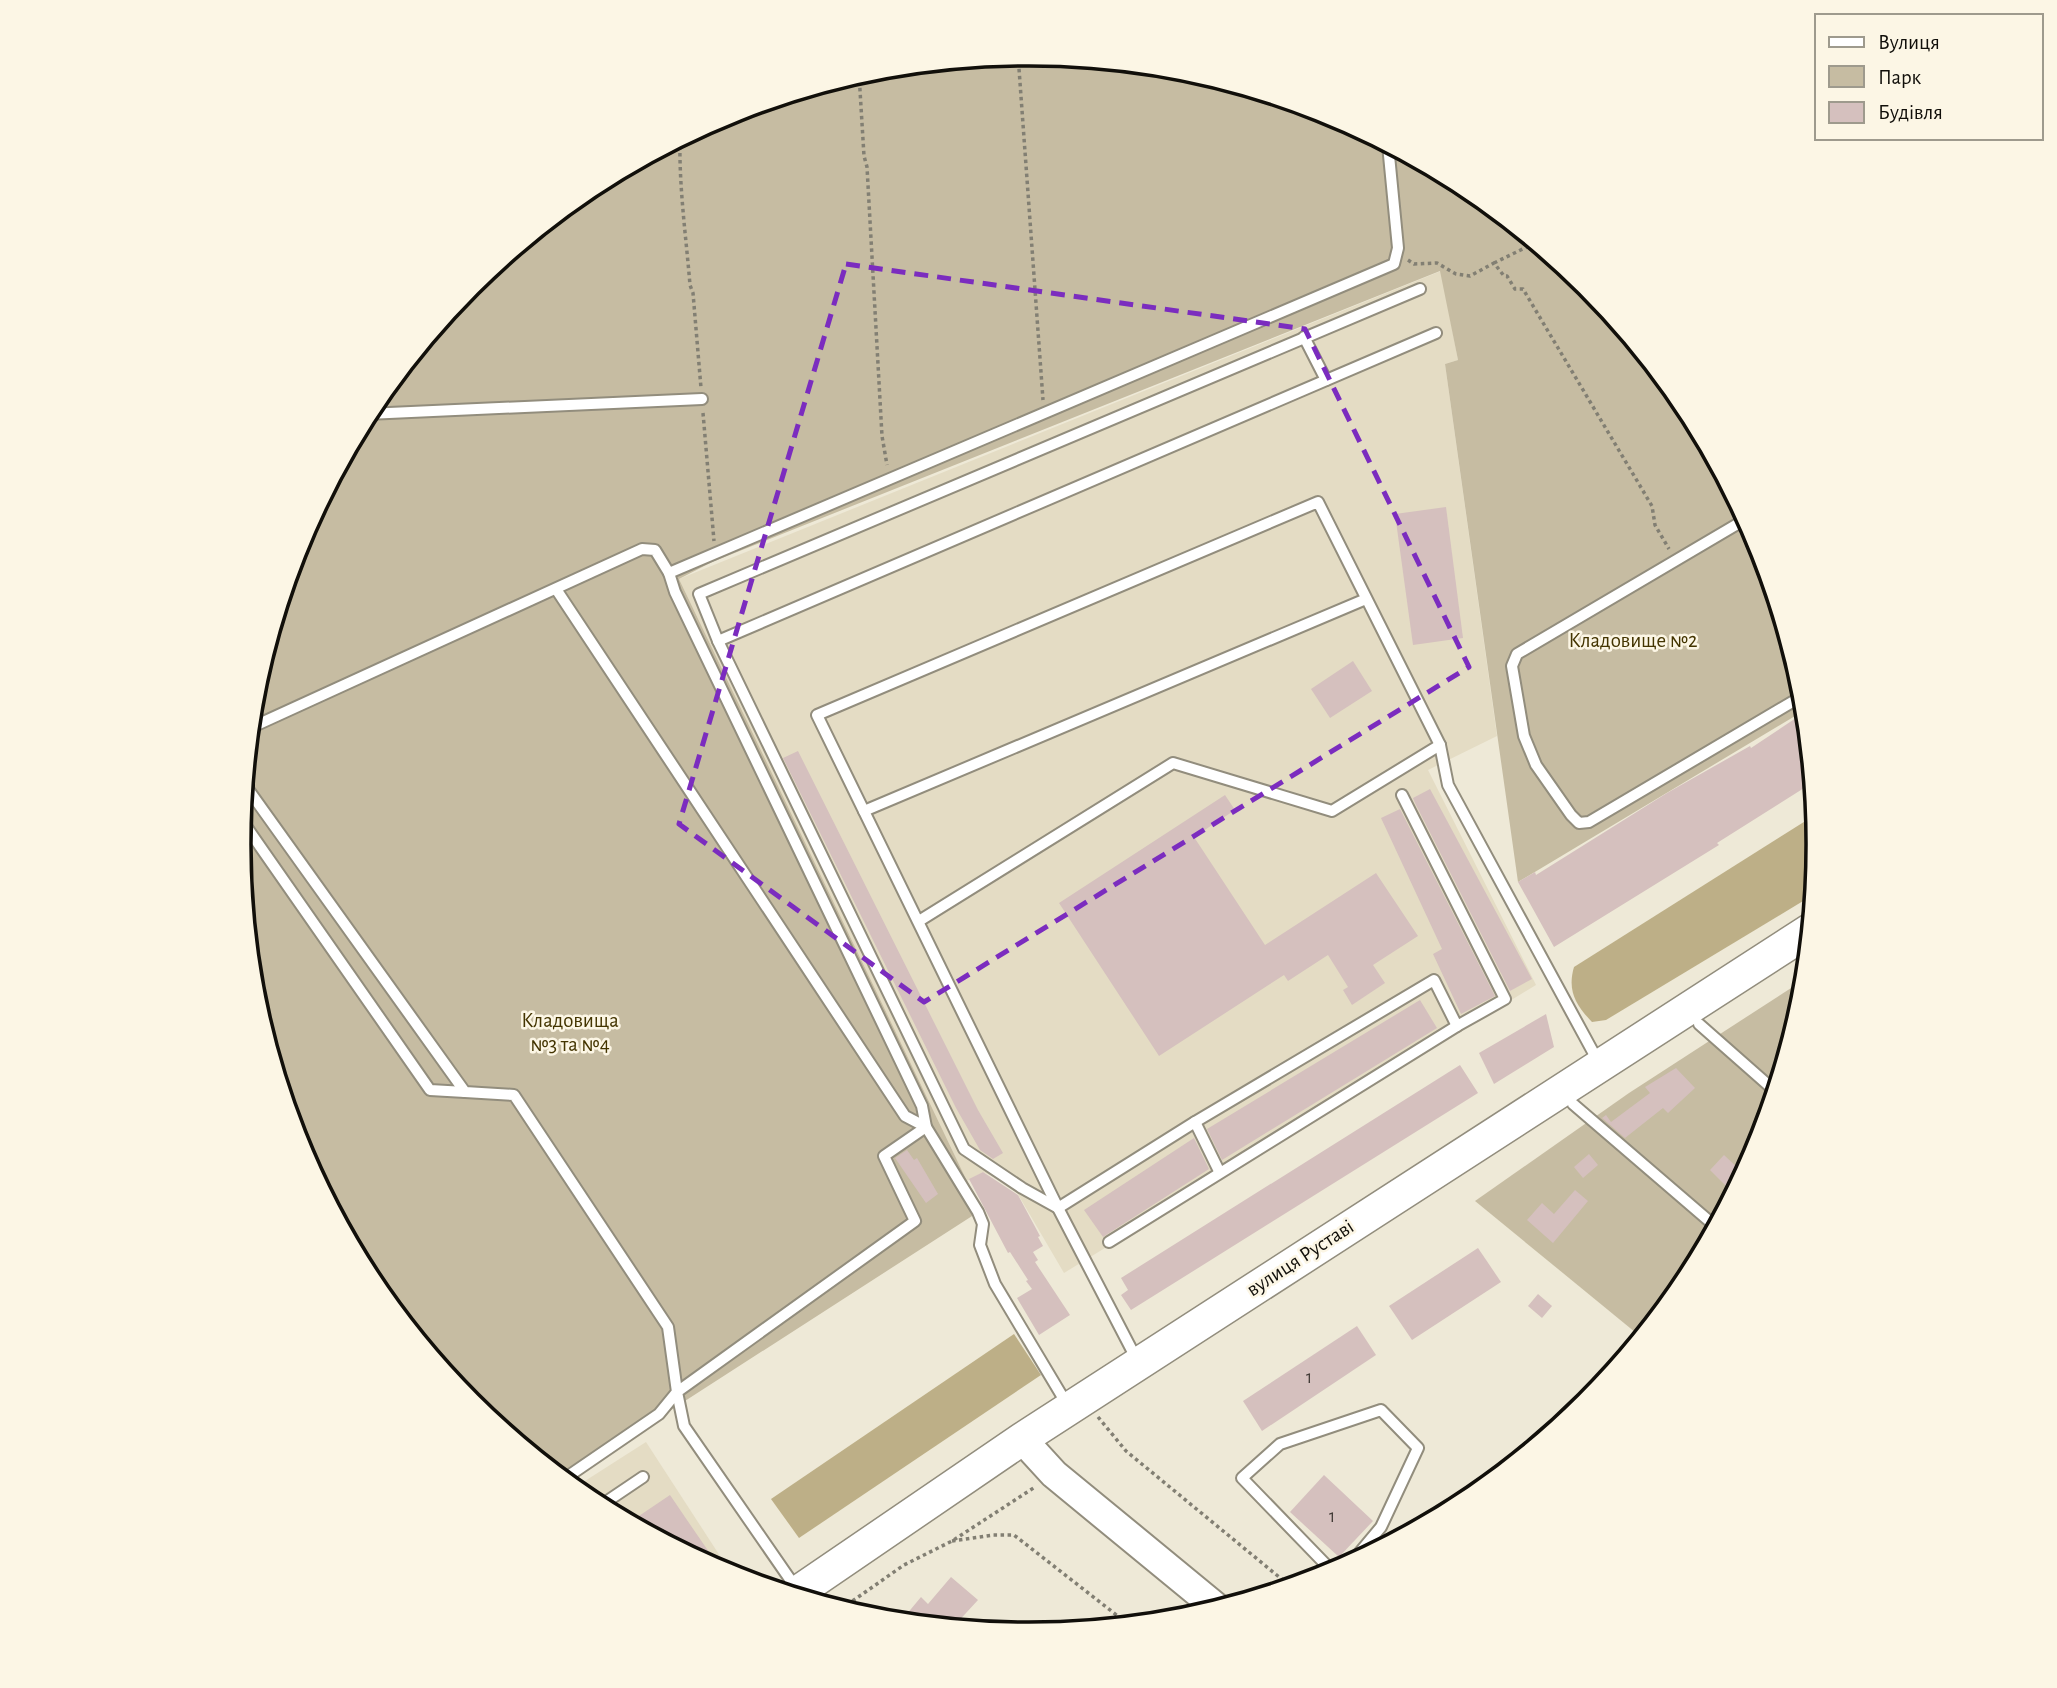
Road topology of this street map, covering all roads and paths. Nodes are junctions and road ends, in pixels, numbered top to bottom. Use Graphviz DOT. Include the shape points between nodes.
graph roads {
  1 [pos="1019,66"];
  2 [pos="860,85"];
  3 [pos="680,150"];
  4 [pos="1389,156"];
  5 [pos="1527,247"];
  6 [pos="1395,258"];
  7 [pos="1494,263"];
  8 [pos="1420,289"];
  9 [pos="1436,333"];
  10 [pos="1304,337"];
  11 [pos="1326,380"];
  12 [pos="702,399"];
  13 [pos="1044,412"];
  14 [pos="381,413"];
  15 [pos="890,477"];
  16 [pos="1737,524"];
  17 [pos="715,552"];
  18 [pos="1675,561"];
  19 [pos="669,573"];
  20 [pos="556,589"];
  21 [pos="1366,599"];
  22 [pos="718,641"];
  23 [pos="1793,702"];
  24 [pos="261,723"];
  25 [pos="1440,746"];
  26 [pos="1402,795"];
  27 [pos="253,796"];
  28 [pos="864,811"];
  29 [pos="251,834"];
  30 [pos="919,922"];
  31 [pos="1800,936"];
  32 [pos="1699,1024"];
  33 [pos="1457,1026"];
  34 [pos="1600,1064"];
  35 [pos="1768,1085"];
  36 [pos="465,1092"];
  37 [pos="1573,1104"];
  38 [pos="1195,1122"];
  39 [pos="926,1127"];
  40 [pos="1220,1171"];
  41 [pos="1058,1208"];
  42 [pos="1709,1221"];
  43 [pos="1109,1242"];
  44 [pos="1139,1363"];
  45 [pos="677,1392"];
  46 [pos="1083,1412"];
  47 [pos="1022,1439"];
  48 [pos="573,1473"];
  49 [pos="643,1478"];
  50 [pos="1040,1484"];
  51 [pos="611,1499"];
  52 [pos="950,1542"];
  53 [pos="1368,1543"];
  54 [pos="1324,1563"];
  55 [pos="1281,1579"];
  56 [pos="791,1584"];
  57 [pos="804,1588"];
  58 [pos="1208,1600"];
  59 [pos="852,1601"];
  60 [pos="1118,1616"];
  1 -- 13 [label="path"];
  2 -- 15 [label="path" via="882,436"];
  3 -- 12 [label="path"];
  4 -- 6 [label="lane" via="1398,248"];
  5 -- 7 [label="path"];
  6 -- 7 [label="path" via="1414,264 1437,263 1469,276"];
  6 -- 13 [label="lane" via="1394,264"];
  7 -- 18 [label="path" via="1515,289 1528,295 1652,506 1655,525"];
  8 -- 10 [label="lane"];
  9 -- 11 [label="lane"];
  10 -- 11 [label="lane"];
  10 -- 22 [label="lane" via="699,594"];
  11 -- 22 [label="lane"];
  12 -- 14 [label="lane"];
  12 -- 17 [label="path"];
  13 -- 15 [label="lane"];
  15 -- 17 [label="lane"];
  16 -- 18 [label="lane"];
  17 -- 19 [label="lane"];
  18 -- 23 [label="lane" via="1517,654 1512,666 1524,736 1536,765 1571,815 1579,823 1589,822"];
  19 -- 20 [label="lane" via="660,555 648,549"];
  19 -- 39 [label="lane" via="922,1106"];
  20 -- 24 [label="lane"];
  20 -- 39 [label="lane" via="905,1116"];
  21 -- 25 [label="lane"];
  21 -- 28 [label="lane"];
  21 -- 28 [label="lane" via="1318,502 1305,507 817,715"];
  22 -- 41 [label="lane" via="964,1149"];
  25 -- 30 [label="lane" via="1332,811 1173,763"];
  25 -- 34 [label="lane" via="1448,785"];
  26 -- 33 [label="lane" via="1505,999"];
  27 -- 36 [label="lane"];
  28 -- 30 [label="lane"];
  29 -- 36 [label="lane" via="430,1090"];
  30 -- 41 [label="lane"];
  31 -- 34 [label="main road, вулиця Руставі"];
  32 -- 35 [label="lane"];
  33 -- 38 [label="lane" via="1434,980"];
  33 -- 40 [label="lane"];
  34 -- 44 [label="main road, вулиця Руставі"];
  36 -- 45 [label="lane" via="514,1095 668,1327"];
  37 -- 42 [label="lane"];
  38 -- 40 [label="lane"];
  38 -- 41 [label="lane"];
  39 -- 45 [label="lane" via="884,1156 915,1221"];
  39 -- 46 [label="lane" via="978,1212 983,1224 981,1245 995,1284"];
  40 -- 43 [label="lane"];
  41 -- 44 [label="lane"];
  44 -- 46 [label="main road, вулиця Руставі"];
  45 -- 48 [label="lane" via="659,1414"];
  45 -- 56 [label="lane" via="684,1426"];
  46 -- 47 [label="main road, вулиця Руставі"];
  46 -- 55 [label="path"];
  47 -- 57 [label="main road, вулиця Руставі"];
  47 -- 58 [label="street" via="1055,1474"];
  49 -- 51 [label="lane"];
  50 -- 52 [label="path"];
  52 -- 59 [label="path" via="904,1565"];
  52 -- 60 [label="path" via="1014,1535"];
  53 -- 54 [label="lane" via="1381,1527 1418,1448 1381,1410 1280,1444 1242,1478"];
}
